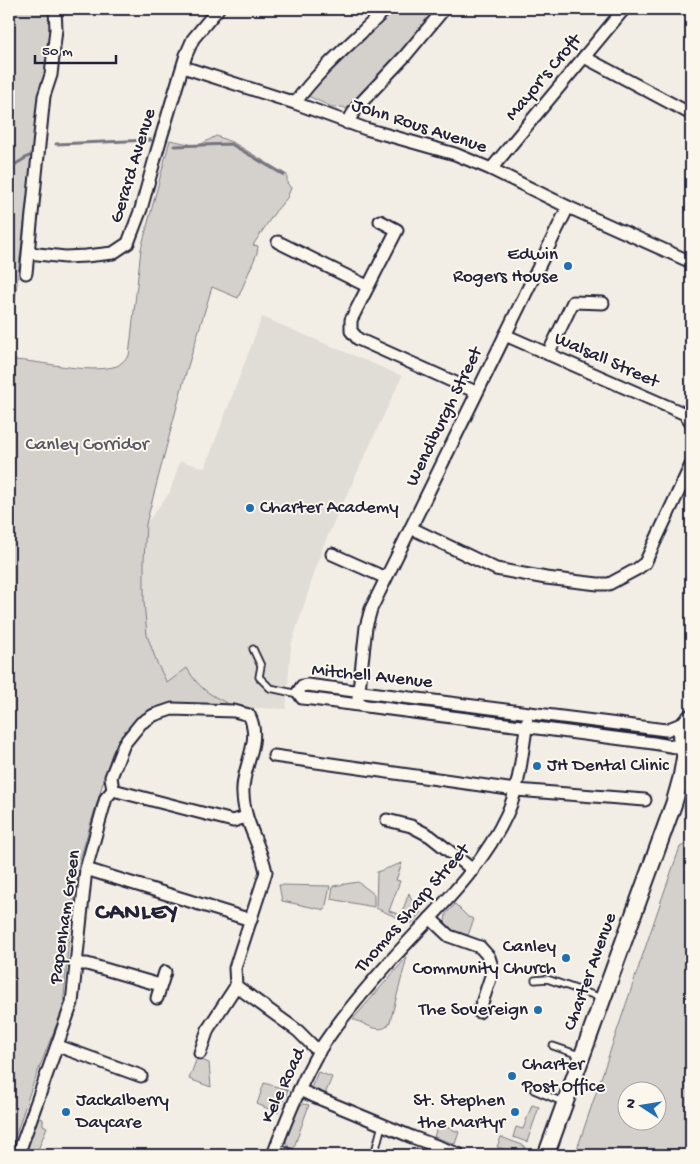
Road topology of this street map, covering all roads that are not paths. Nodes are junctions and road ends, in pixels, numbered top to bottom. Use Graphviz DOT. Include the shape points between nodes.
graph roads {
  1 [pos="55,9"];
  2 [pos="218,9"];
  3 [pos="386,9"];
  4 [pos="444,9"];
  5 [pos="624,9"];
  6 [pos="584,57"];
  7 [pos="183,68"];
  8 [pos="295,103"];
  9 [pos="691,114"];
  10 [pos="347,122"];
  11 [pos="492,169"];
  12 [pos="568,207"];
  13 [pos="380,221"];
  14 [pos="278,242"];
  15 [pos="29,252"];
  16 [pos="691,262"];
  17 [pos="26,273"];
  18 [pos="367,286"];
  19 [pos="603,303"];
  20 [pos="505,335"];
  21 [pos="548,354"];
  22 [pos="476,392"];
  23 [pos="691,422"];
  24 [pos="691,465"];
  25 [pos="411,528"];
  26 [pos="332,554"];
  27 [pos="386,578"];
  28 [pos="253,649"];
  29 [pos="358,692"];
  30 [pos="298,694"];
  31 [pos="358,706"];
  32 [pos="528,713"];
  33 [pos="688,720"];
  34 [pos="526,728"];
  35 [pos="686,754"];
  36 [pos="274,756"];
  37 [pos="691,782"];
  38 [pos="112,790"];
  39 [pos="516,790"];
  40 [pos="645,800"];
  41 [pos="674,803"];
  42 [pos="246,817"];
  43 [pos="386,820"];
  44 [pos="86,869"];
  45 [pos="473,870"];
  46 [pos="430,918"];
  47 [pos="251,920"];
  48 [pos="76,964"];
  49 [pos="165,972"];
  50 [pos="535,980"];
  51 [pos="160,985"];
  52 [pos="236,986"];
  53 [pos="157,998"];
  54 [pos="603,999"];
  55 [pos="479,1012"];
  56 [pos="332,1034"];
  57 [pos="58,1046"];
  58 [pos="553,1046"];
  59 [pos="319,1052"];
  60 [pos="200,1053"];
  61 [pos="582,1056"];
  62 [pos="141,1076"];
  63 [pos="299,1090"];
  64 [pos="534,1090"];
  65 [pos="565,1103"];
  66 [pos="382,1125"];
  67 [pos="432,1150"];
  68 [pos="274,1151"];
  69 [pos="293,1154"];
  70 [pos="18,1155"];
  71 [pos="378,1155"];
  72 [pos="461,1155"];
  73 [pos="546,1155"];
  1 -- 15 [label="street" via="56,29 51,74 44,96"];
  2 -- 7 [label="street, Gerard Avenue" via="193,39"];
  3 -- 8 [label="street" via="331,62"];
  4 -- 10 [label="street"];
  5 -- 6 [label="street, Mayor's Croft"];
  6 -- 9 [label="street"];
  6 -- 11 [label="street, Mayor's Croft"];
  7 -- 8 [label="street, John Rous Avenue"];
  7 -- 15 [label="street, Gerard Avenue" via="128,243 113,252 86,256"];
  8 -- 10 [label="street, John Rous Avenue"];
  10 -- 11 [label="street, John Rous Avenue" via="446,151"];
  11 -- 12 [label="street, John Rous Avenue"];
  12 -- 16 [label="street, John Rous Avenue"];
  12 -- 20 [label="street, Wendiburgh Street"];
  13 -- 18 [label="street" via="397,230"];
  14 -- 18 [label="street"];
  15 -- 17 [label="street"];
  18 -- 22 [label="street" via="351,320 351,331 358,339"];
  19 -- 21 [label="street" via="573,302"];
  20 -- 21 [label="street, Walsall Street"];
  20 -- 22 [label="street, Wendiburgh Street"];
  21 -- 23 [label="street, Walsall Street" via="685,414"];
  22 -- 25 [label="street, Wendiburgh Street"];
  24 -- 25 [label="street" via="645,563 609,584 496,570"];
  25 -- 27 [label="street, Wendiburgh Street"];
  26 -- 27 [label="street"];
  27 -- 29 [label="street, Wendiburgh Street" via="366,627"];
  28 -- 30 [label="lane" via="261,666 259,677 270,688"];
  29 -- 30 [label="street, Mitchell Avenue" via="304,685 298,689"];
  29 -- 31 [label="street, Wendiburgh Street"];
  29 -- 32 [label="street, Mitchell Avenue"];
  30 -- 31 [label="street, Mitchell Avenue" via="302,698"];
  31 -- 34 [label="street, Mitchell Avenue"];
  32 -- 33 [label="street, Mitchell Avenue" via="666,730"];
  32 -- 34 [label="street, Thomas Sharp Street"];
  33 -- 35 [label="street, Charter Avenue" via="680,738"];
  34 -- 35 [label="street, Mitchell Avenue" via="653,743"];
  34 -- 39 [label="street, Thomas Sharp Street"];
  35 -- 41 [label="street, Charter Avenue"];
  36 -- 39 [label="street"];
  37 -- 41 [label="street, Charter Avenue"];
  38 -- 42 [label="street" via="233,821"];
  38 -- 42 [label="street, Papenham Green" via="111,777 124,744 141,723 172,709 234,711 249,715 255,737 242,793"];
  38 -- 44 [label="street, Papenham Green" via="106,798"];
  39 -- 40 [label="street"];
  39 -- 45 [label="street, Thomas Sharp Street" via="494,839"];
  41 -- 54 [label="street, Charter Avenue"];
  42 -- 47 [label="street" via="266,872"];
  43 -- 45 [label="street" via="411,826 430,836"];
  44 -- 47 [label="street"];
  44 -- 48 [label="street, Papenham Green"];
  45 -- 46 [label="street, Thomas Sharp Street"];
  46 -- 55 [label="street" via="449,936 480,947 489,957 493,970"];
  46 -- 56 [label="street, Thomas Sharp Street"];
  47 -- 52 [label="street" via="235,968"];
  48 -- 51 [label="street" via="87,964"];
  48 -- 57 [label="street, Papenham Green" via="72,1003"];
  49 -- 51 [label="street"];
  50 -- 54 [label="lane" via="546,979"];
  51 -- 53 [label="street"];
  52 -- 59 [label="street" via="298,1031"];
  52 -- 60 [label="street" via="208,1029"];
  54 -- 61 [label="street, Charter Avenue"];
  56 -- 59 [label="street, Kele Road"];
  57 -- 62 [label="street"];
  57 -- 70 [label="street, Papenham Green"];
  58 -- 61 [label="lane"];
  59 -- 63 [label="street, Kele Road"];
  61 -- 65 [label="street, Charter Avenue"];
  63 -- 66 [label="street"];
  63 -- 68 [label="street, Kele Road"];
  64 -- 65 [label="lane"];
  65 -- 73 [label="street, Charter Avenue"];
  66 -- 67 [label="street"];
  66 -- 71 [label="lane" via="376,1148"];
  67 -- 72 [label="street"];
  68 -- 69 [label="lane"];
}
